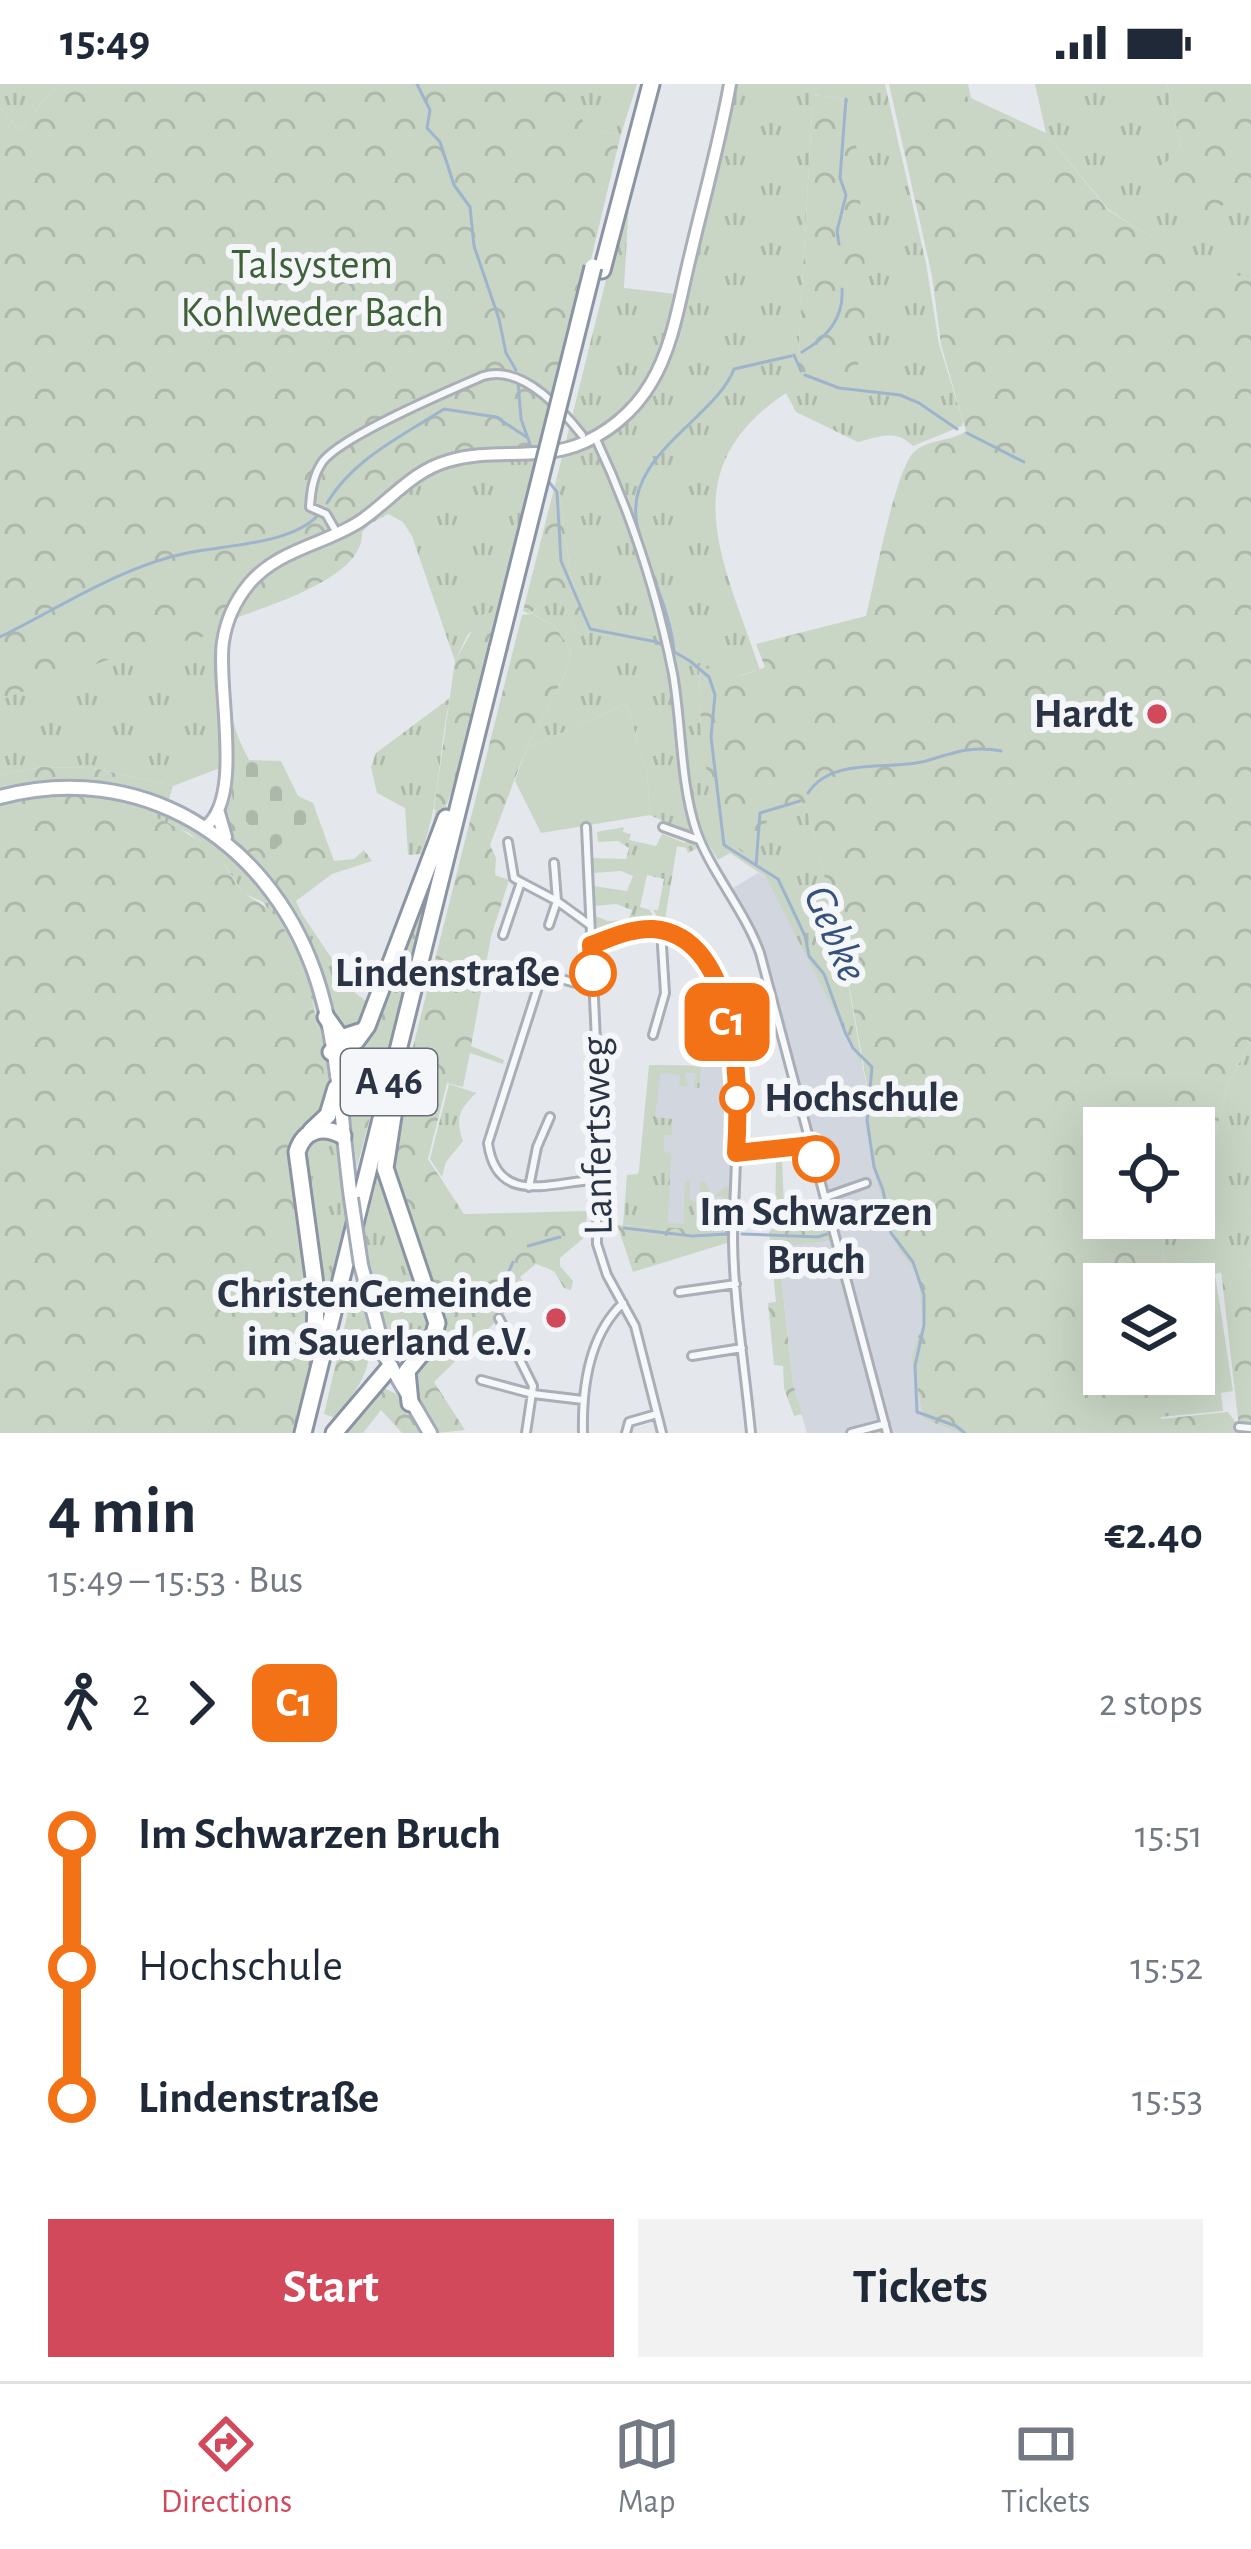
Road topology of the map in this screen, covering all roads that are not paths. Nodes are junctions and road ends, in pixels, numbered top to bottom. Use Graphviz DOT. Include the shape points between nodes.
graph roads {
  1 [pos="646,84"];
  2 [pos="730,84"];
  3 [pos="589,436"];
  4 [pos="338,533"];
  5 [pos="502,649"];
  6 [pos="471,754"];
  7 [pos="220,793"];
  8 [pos="0,797"];
  9 [pos="218,813"];
  10 [pos="586,826"];
  11 [pos="663,826"];
  12 [pos="205,827"];
  13 [pos="700,840"];
  14 [pos="508,842"];
  15 [pos="232,849"];
  16 [pos="554,862"];
  17 [pos="520,882"];
  18 [pos="556,901"];
  19 [pos="549,926"];
  20 [pos="590,926"];
  21 [pos="662,930"];
  22 [pos="503,935"];
  23 [pos="591,945"];
  24 [pos="594,988"];
  25 [pos="374,1010"];
  26 [pos="326,1017"];
  27 [pos="652,1035"];
  28 [pos="331,1052"];
  29 [pos="402,1063"];
  30 [pos="336,1088"];
  31 [pos="550,1117"];
  32 [pos="308,1134"];
  33 [pos="343,1136"];
  34 [pos="812,1145"];
  35 [pos="736,1153"];
  36 [pos="599,1180"];
  37 [pos="866,1183"];
  38 [pos="529,1187"];
  39 [pos="826,1197"];
  40 [pos="736,1284"];
  41 [pos="679,1292"];
  42 [pos="623,1303"];
  43 [pos="499,1318"];
  44 [pos="427,1348"];
  45 [pos="742,1348"];
  46 [pos="692,1356"];
  47 [pos="388,1362"];
  48 [pos="481,1380"];
  49 [pos="533,1394"];
  50 [pos="365,1396"];
  51 [pos="406,1397"];
  52 [pos="584,1400"];
  53 [pos="307,1411"];
  54 [pos="657,1414"];
  55 [pos="1240,1427"];
  56 [pos="886,1428"];
  57 [pos="1251,1428"];
  58 [pos="303,1433"];
  59 [pos="313,1433"];
  60 [pos="334,1433"];
  61 [pos="430,1433"];
  62 [pos="526,1433"];
  63 [pos="583,1433"];
  64 [pos="626,1433"];
  65 [pos="662,1433"];
  66 [pos="751,1433"];
  67 [pos="850,1433"];
  1 -- 5 [label="highway, A 46, bridge"];
  2 -- 3 [label="street" via="661,363 635,405"];
  3 -- 4 [label="street" via="548,453 439,464"];
  3 -- 4 [label="street" via="516,376 482,376 326,458 310,507"];
  3 -- 13 [label="street" via="623,499 664,639"];
  4 -- 7 [label="street" via="269,566 233,609 222,652 227,746"];
  5 -- 6 [label="highway, A 46"];
  5 -- 29 [label="highway, A 46"];
  6 -- 25 [label="highway"];
  6 -- 53 [label="highway, A 46"];
  7 -- 9 [label="street"];
  7 -- 12 [label="street"];
  8 -- 12 [label="main road" via="70,785 107,788"];
  9 -- 12 [label="street"];
  9 -- 15 [label="main road"];
  10 -- 20 [label="street, Lanfertsweg"];
  11 -- 13 [label="street"];
  12 -- 15 [label="main road"];
  13 -- 34 [label="street" via="752,932"];
  14 -- 17 [label="street"];
  15 -- 26 [label="main road" via="294,929"];
  16 -- 18 [label="street"];
  17 -- 18 [label="street"];
  17 -- 22 [label="street"];
  18 -- 19 [label="street"];
  18 -- 20 [label="street"];
  20 -- 23 [label="street, Lanfertsweg"];
  21 -- 23 [label="street"];
  21 -- 27 [label="street" via="666,984"];
  21 -- 35 [label="street" via="699,951 718,986 735,1070"];
  23 -- 24 [label="street, Lanfertsweg"];
  24 -- 36 [label="street, Lanfertsweg"];
  24 -- 38 [label="street" via="550,977 533,995 488,1143 502,1177"];
  25 -- 26 [label="highway" via="346,1039"];
  25 -- 28 [label="highway" via="356,1042"];
  26 -- 28 [label="main road"];
  28 -- 30 [label="main road"];
  29 -- 44 [label="highway" via="386,1168 435,1311"];
  29 -- 59 [label="highway, A 46"];
  30 -- 32 [label="highway" via="328,1115"];
  30 -- 33 [label="main road"];
  31 -- 38 [label="street"];
  32 -- 33 [label="highway"];
  32 -- 53 [label="highway" via="296,1159 316,1292"];
  33 -- 47 [label="main road, bridge" via="361,1265"];
  34 -- 35 [label="street"];
  34 -- 39 [label="street"];
  35 -- 40 [label="street"];
  36 -- 38 [label="street"];
  36 -- 42 [label="street, Lanfertsweg" via="599,1254"];
  37 -- 39 [label="street"];
  39 -- 56 [label="street"];
  40 -- 41 [label="street"];
  40 -- 45 [label="street"];
  42 -- 52 [label="street" via="599,1337"];
  42 -- 54 [label="street, Lanfertsweg"];
  43 -- 49 [label="street"];
  44 -- 47 [label="highway"];
  44 -- 51 [label="highway" via="406,1371"];
  45 -- 46 [label="street"];
  45 -- 66 [label="street"];
  47 -- 50 [label="highway"];
  47 -- 51 [label="main road"];
  48 -- 49 [label="street"];
  49 -- 52 [label="street"];
  49 -- 62 [label="street"];
  50 -- 51 [label="highway" via="386,1385"];
  50 -- 60 [label="highway"];
  51 -- 61 [label="main road"];
  52 -- 63 [label="street"];
  53 -- 58 [label="highway, A 46"];
  54 -- 64 [label="street" via="629,1422"];
  54 -- 65 [label="street, Lanfertsweg"];
  55 -- 57 [label="street"];
  56 -- 67 [label="street"];
}
